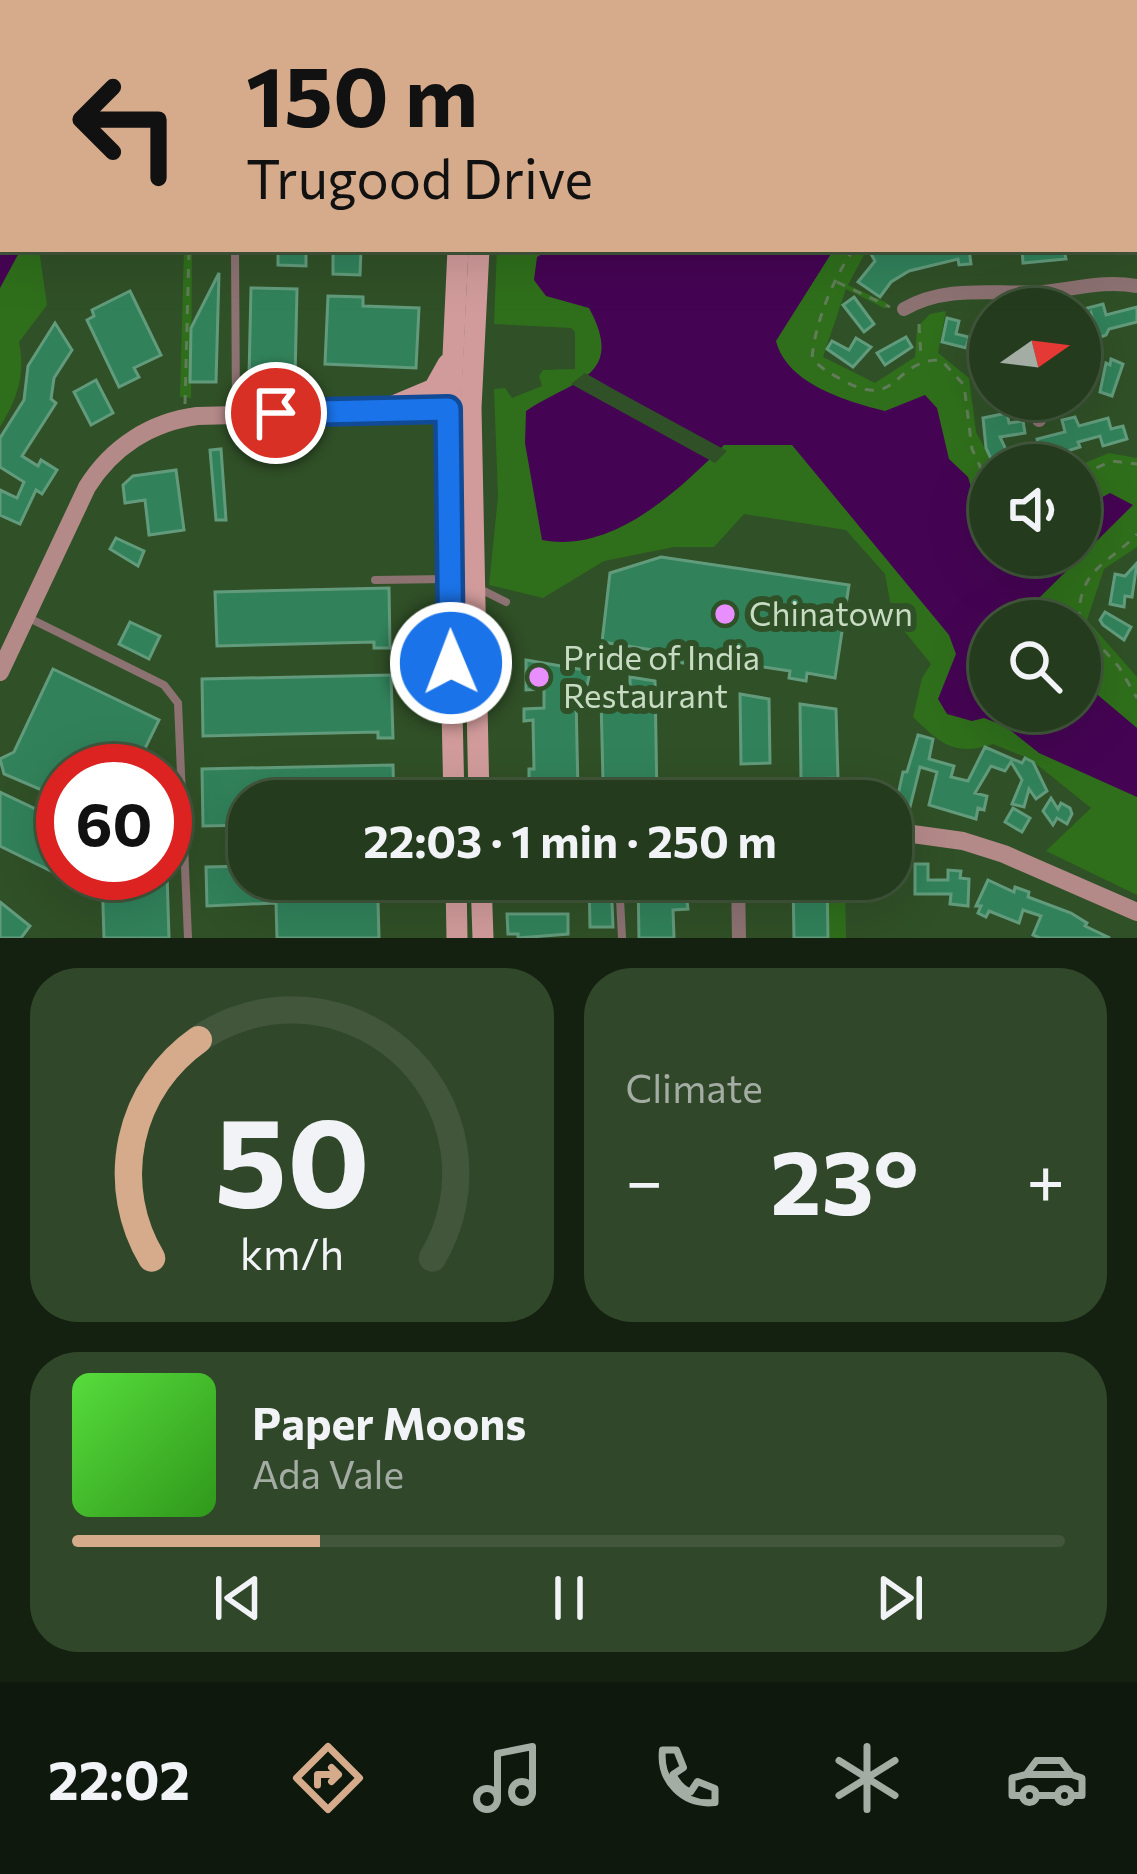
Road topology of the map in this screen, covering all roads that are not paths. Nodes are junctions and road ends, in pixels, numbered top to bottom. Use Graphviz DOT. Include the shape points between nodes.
graph roads {
  1 [pos="235,252"];
  2 [pos="458,252"];
  3 [pos="479,252"];
  4 [pos="1137,286"];
  5 [pos="1072,288"];
  6 [pos="969,294"];
  7 [pos="897,308"];
  8 [pos="451,357"];
  9 [pos="460,409"];
  10 [pos="384,410"];
  11 [pos="236,414"];
  12 [pos="449,579"];
  13 [pos="375,580"];
  14 [pos="474,586"];
  15 [pos="506,602"];
  16 [pos="26,617"];
  17 [pos="451,663"];
  18 [pos="476,663"];
  19 [pos="0,672"];
  20 [pos="454,780"];
  21 [pos="479,780"];
  22 [pos="912,834"];
  23 [pos="456,900"];
  24 [pos="482,900"];
  25 [pos="621,900"];
  26 [pos="738,900"];
  27 [pos="1137,912"];
  28 [pos="188,938"];
  29 [pos="457,938"];
  30 [pos="483,938"];
  31 [pos="622,938"];
  32 [pos="739,938"];
  1 -- 11 [label="lane"];
  2 -- 8 [label="main road"];
  3 -- 9 [label="main road"];
  4 -- 5 [label="street"];
  6 -- 7 [label="street"];
  8 -- 9 [label="main road"];
  8 -- 10 [label="main road" via="434,389"];
  9 -- 10 [label="main road"];
  9 -- 12 [label="main road"];
  9 -- 14 [label="main road"];
  10 -- 11 [label="main road"];
  11 -- 16 [label="main road" via="165,423 117,452 87,487"];
  12 -- 13 [label="lane"];
  12 -- 17 [label="main road"];
  14 -- 15 [label="lane"];
  14 -- 18 [label="main road"];
  16 -- 19 [label="main road"];
  16 -- 28 [label="lane" via="164,686 178,703"];
  17 -- 18 [label="lane"];
  17 -- 20 [label="main road"];
  18 -- 21 [label="main road"];
  22 -- 27 [label="main road" via="1004,854"];
  23 -- 29 [label="main road"];
  24 -- 30 [label="main road"];
  25 -- 31 [label="lane"];
  26 -- 32 [label="street"];
}
